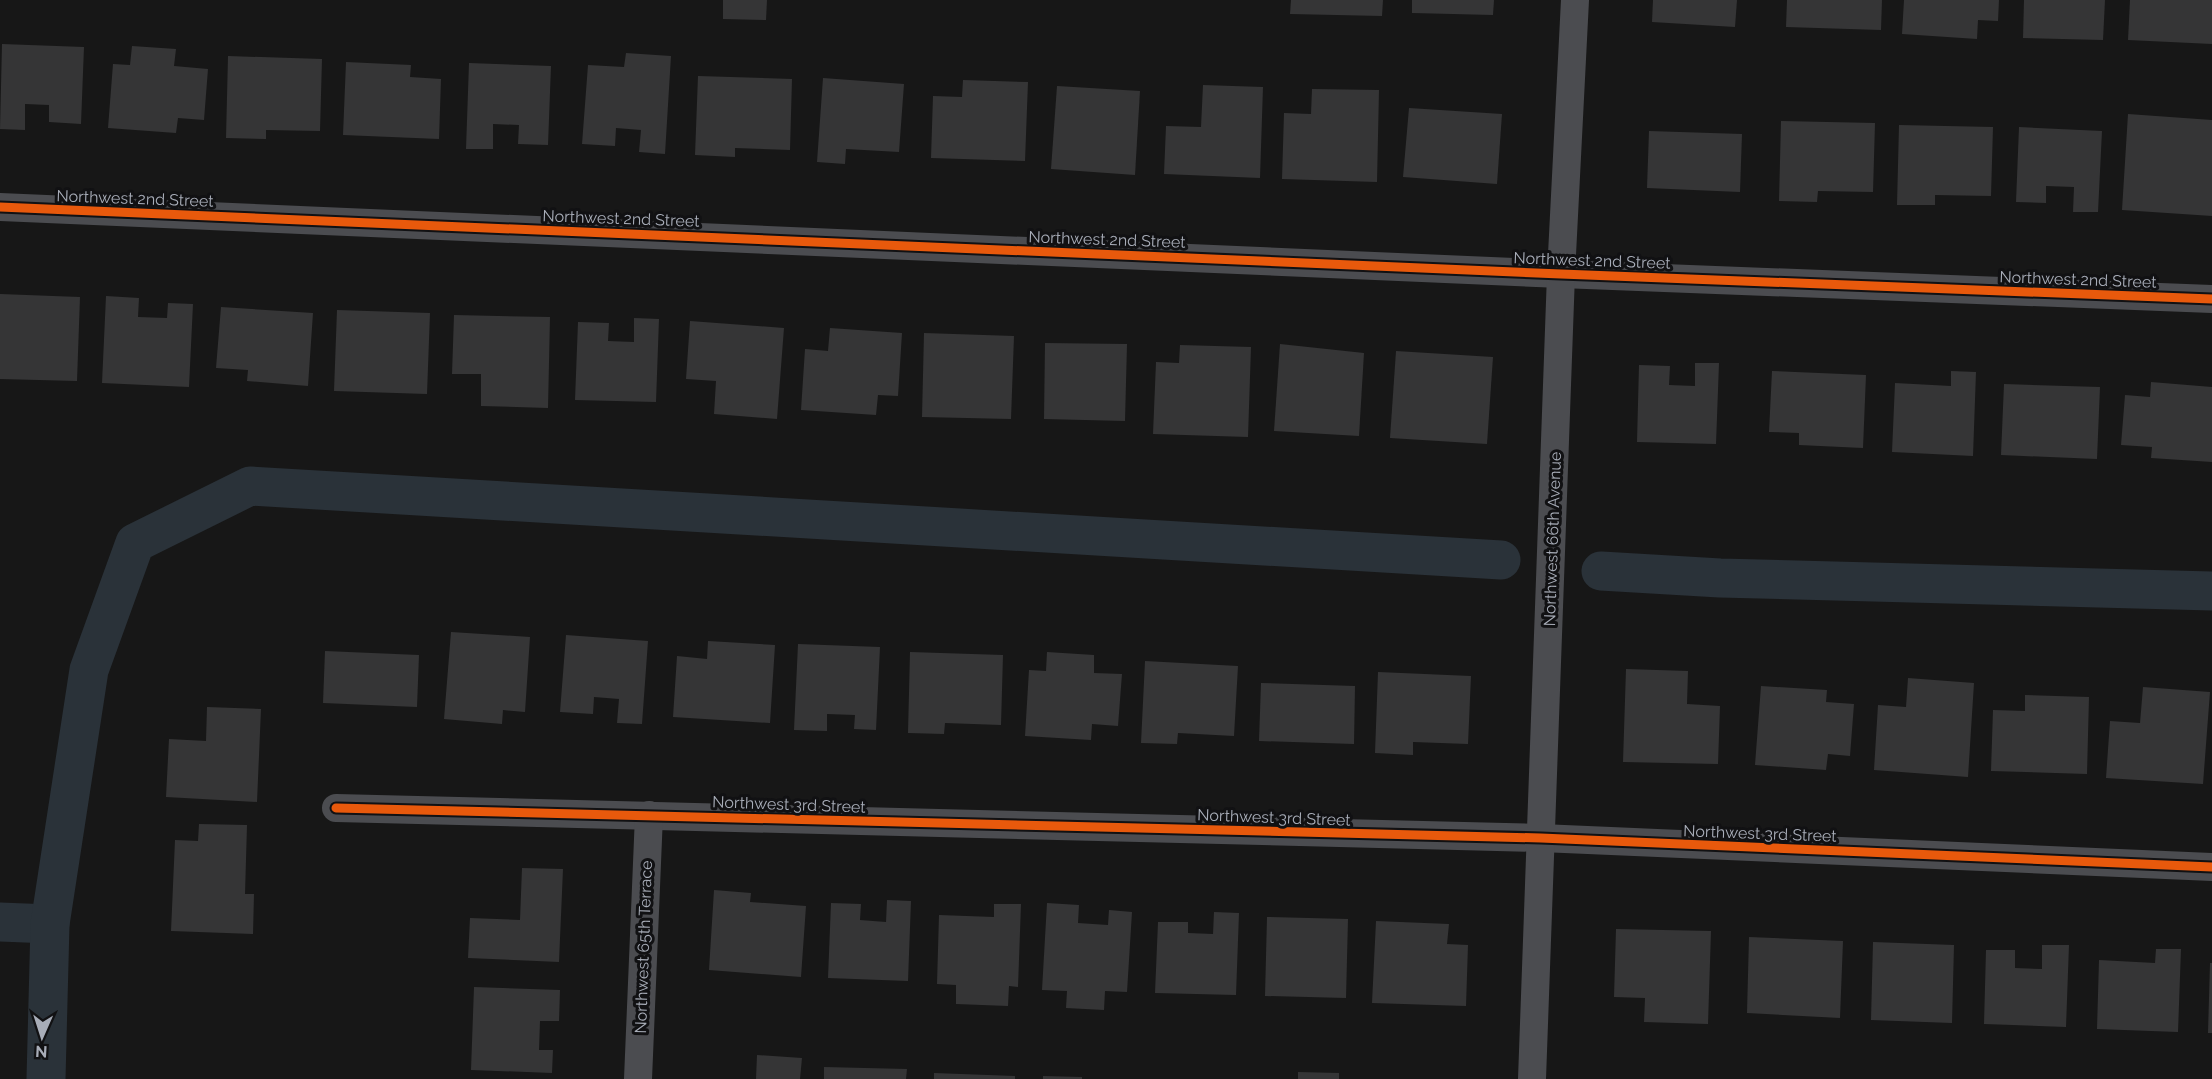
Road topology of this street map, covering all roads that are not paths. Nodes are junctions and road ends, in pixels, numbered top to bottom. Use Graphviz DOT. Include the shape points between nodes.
graph roads {
  1 [pos="1575,0"];
  2 [pos="0,207"];
  3 [pos="1561,274"];
  4 [pos="2212,299"];
  5 [pos="336,808"];
  6 [pos="649,815"];
  7 [pos="1541,838"];
  8 [pos="2212,867"];
  9 [pos="638,1079"];
  10 [pos="1532,1079"];
  1 -- 3 [label="street, Northwest 66th Avenue"];
  2 -- 3 [label="street, Northwest 2nd Street"];
  3 -- 4 [label="street, Northwest 2nd Street"];
  3 -- 7 [label="street, Northwest 66th Avenue"];
  5 -- 6 [label="street, Northwest 3rd Street"];
  6 -- 7 [label="street, Northwest 3rd Street"];
  6 -- 9 [label="street, Northwest 65th Terrace"];
  7 -- 8 [label="street, Northwest 3rd Street"];
  7 -- 10 [label="street, Northwest 66th Avenue"];
}
